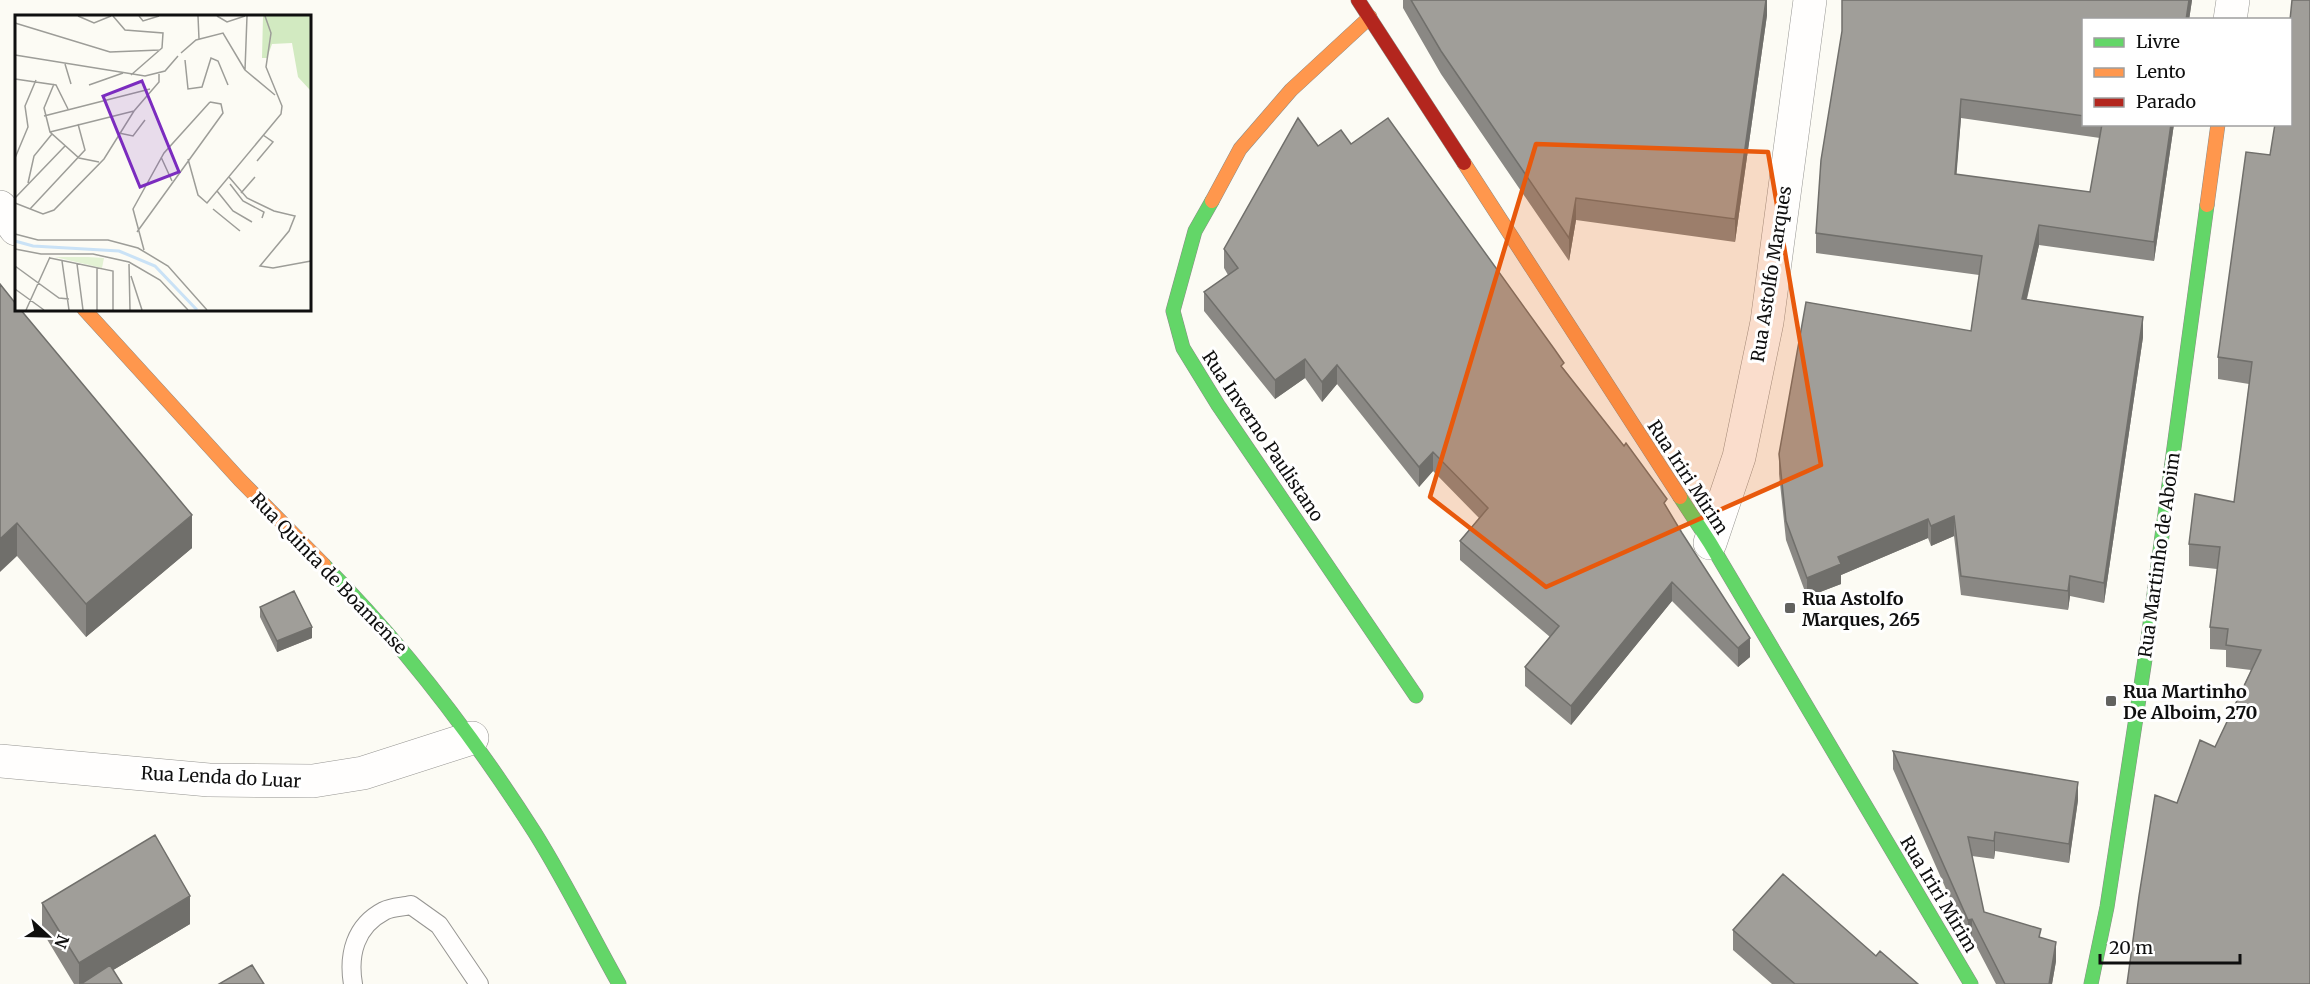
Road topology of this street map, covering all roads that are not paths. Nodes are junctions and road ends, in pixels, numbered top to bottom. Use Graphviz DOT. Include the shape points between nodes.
graph roads {
  1 [pos="1358,0"];
  2 [pos="1810,0"];
  3 [pos="2233,0"];
  4 [pos="1370,17"];
  5 [pos="2230,18"];
  6 [pos="2218,126"];
  7 [pos="0,207"];
  8 [pos="15,227"];
  9 [pos="85,310"];
  10 [pos="1710,543"];
  11 [pos="1416,696"];
  12 [pos="472,738"];
  13 [pos="0,761"];
  14 [pos="353,984"];
  15 [pos="479,984"];
  16 [pos="619,984"];
  17 [pos="1971,984"];
  18 [pos="2091,984"];
  1 -- 4 [label="street, Rua Iriri Mirim"];
  2 -- 10 [label="street, Rua Astolfo Marques" via="1767,322 1739,457"];
  3 -- 5 [label="street"];
  4 -- 10 [label="street, Rua Iriri Mirim"];
  4 -- 11 [label="street, Rua Inverno Paulistano" via="1291,90 1240,149 1196,231 1173,311 1183,348 1218,405"];
  6 -- 18 [label="street, Rua Martinho de Aboim" via="2145,657 2107,907"];
  7 -- 8 [label="street"];
  9 -- 12 [label="street, Rua Quinta de Boamense" via="240,480 362,603"];
  10 -- 17 [label="street, Rua Iriri Mirim"];
  12 -- 13 [label="street, Rua Lenda do Luar" via="363,772 313,781 209,780"];
  12 -- 16 [label="street, Rua Quinta de Boamense" via="536,835"];
  14 -- 15 [label="lane" via="350,957 362,929 384,911 411,905 439,926"];
}
